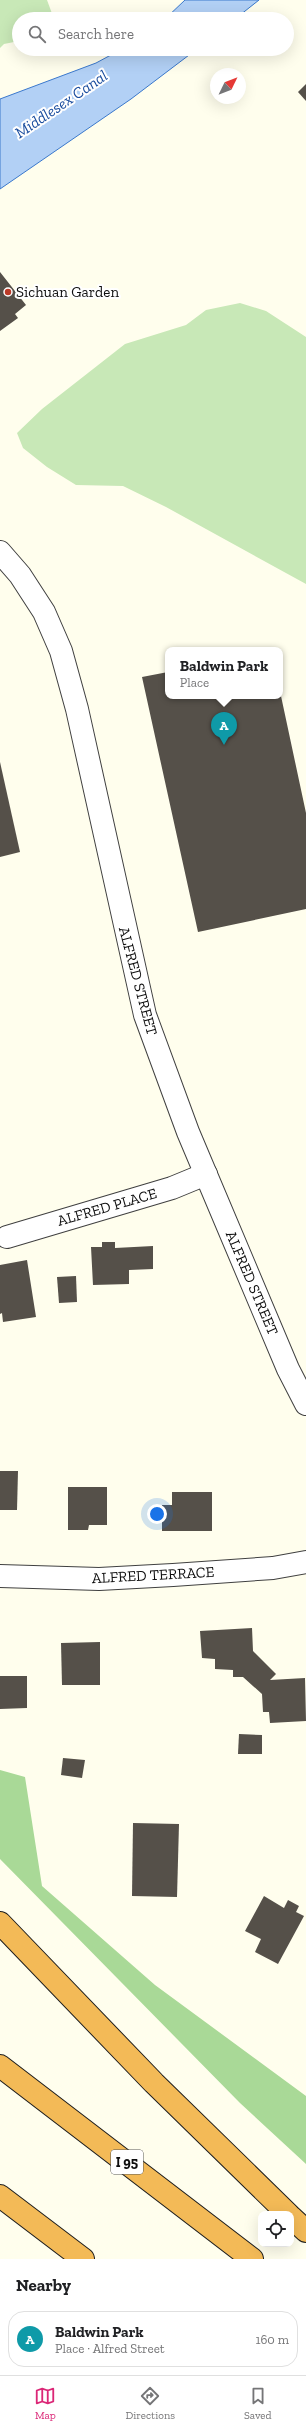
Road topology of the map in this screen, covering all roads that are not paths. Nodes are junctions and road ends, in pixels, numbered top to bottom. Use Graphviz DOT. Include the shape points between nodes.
graph roads {
  1 [pos="0,552"];
  2 [pos="206,1174"];
  3 [pos="7,1237"];
  4 [pos="306,1404"];
  5 [pos="306,1562"];
  6 [pos="0,1576"];
  7 [pos="0,1923"];
  8 [pos="0,2066"];
  9 [pos="0,2196"];
  10 [pos="285,2211"];
  11 [pos="294,2219"];
  12 [pos="306,2231"];
  13 [pos="83,2259"];
  14 [pos="252,2259"];
  1 -- 2 [label="street, ALFRED STREET" via="20,575 44,612 61,651 78,709 145,1015 174,1098"];
  2 -- 3 [label="street, ALFRED PLACE" via="172,1188"];
  2 -- 4 [label="street, ALFRED STREET" via="288,1369"];
  5 -- 6 [label="street, ALFRED TERRACE" via="273,1568 173,1576 99,1579"];
  7 -- 10 [label="highway" via="154,2083"];
  8 -- 14 [label="highway, I 95"];
  9 -- 13 [label="highway"];
  11 -- 12 [label="highway"];
}
